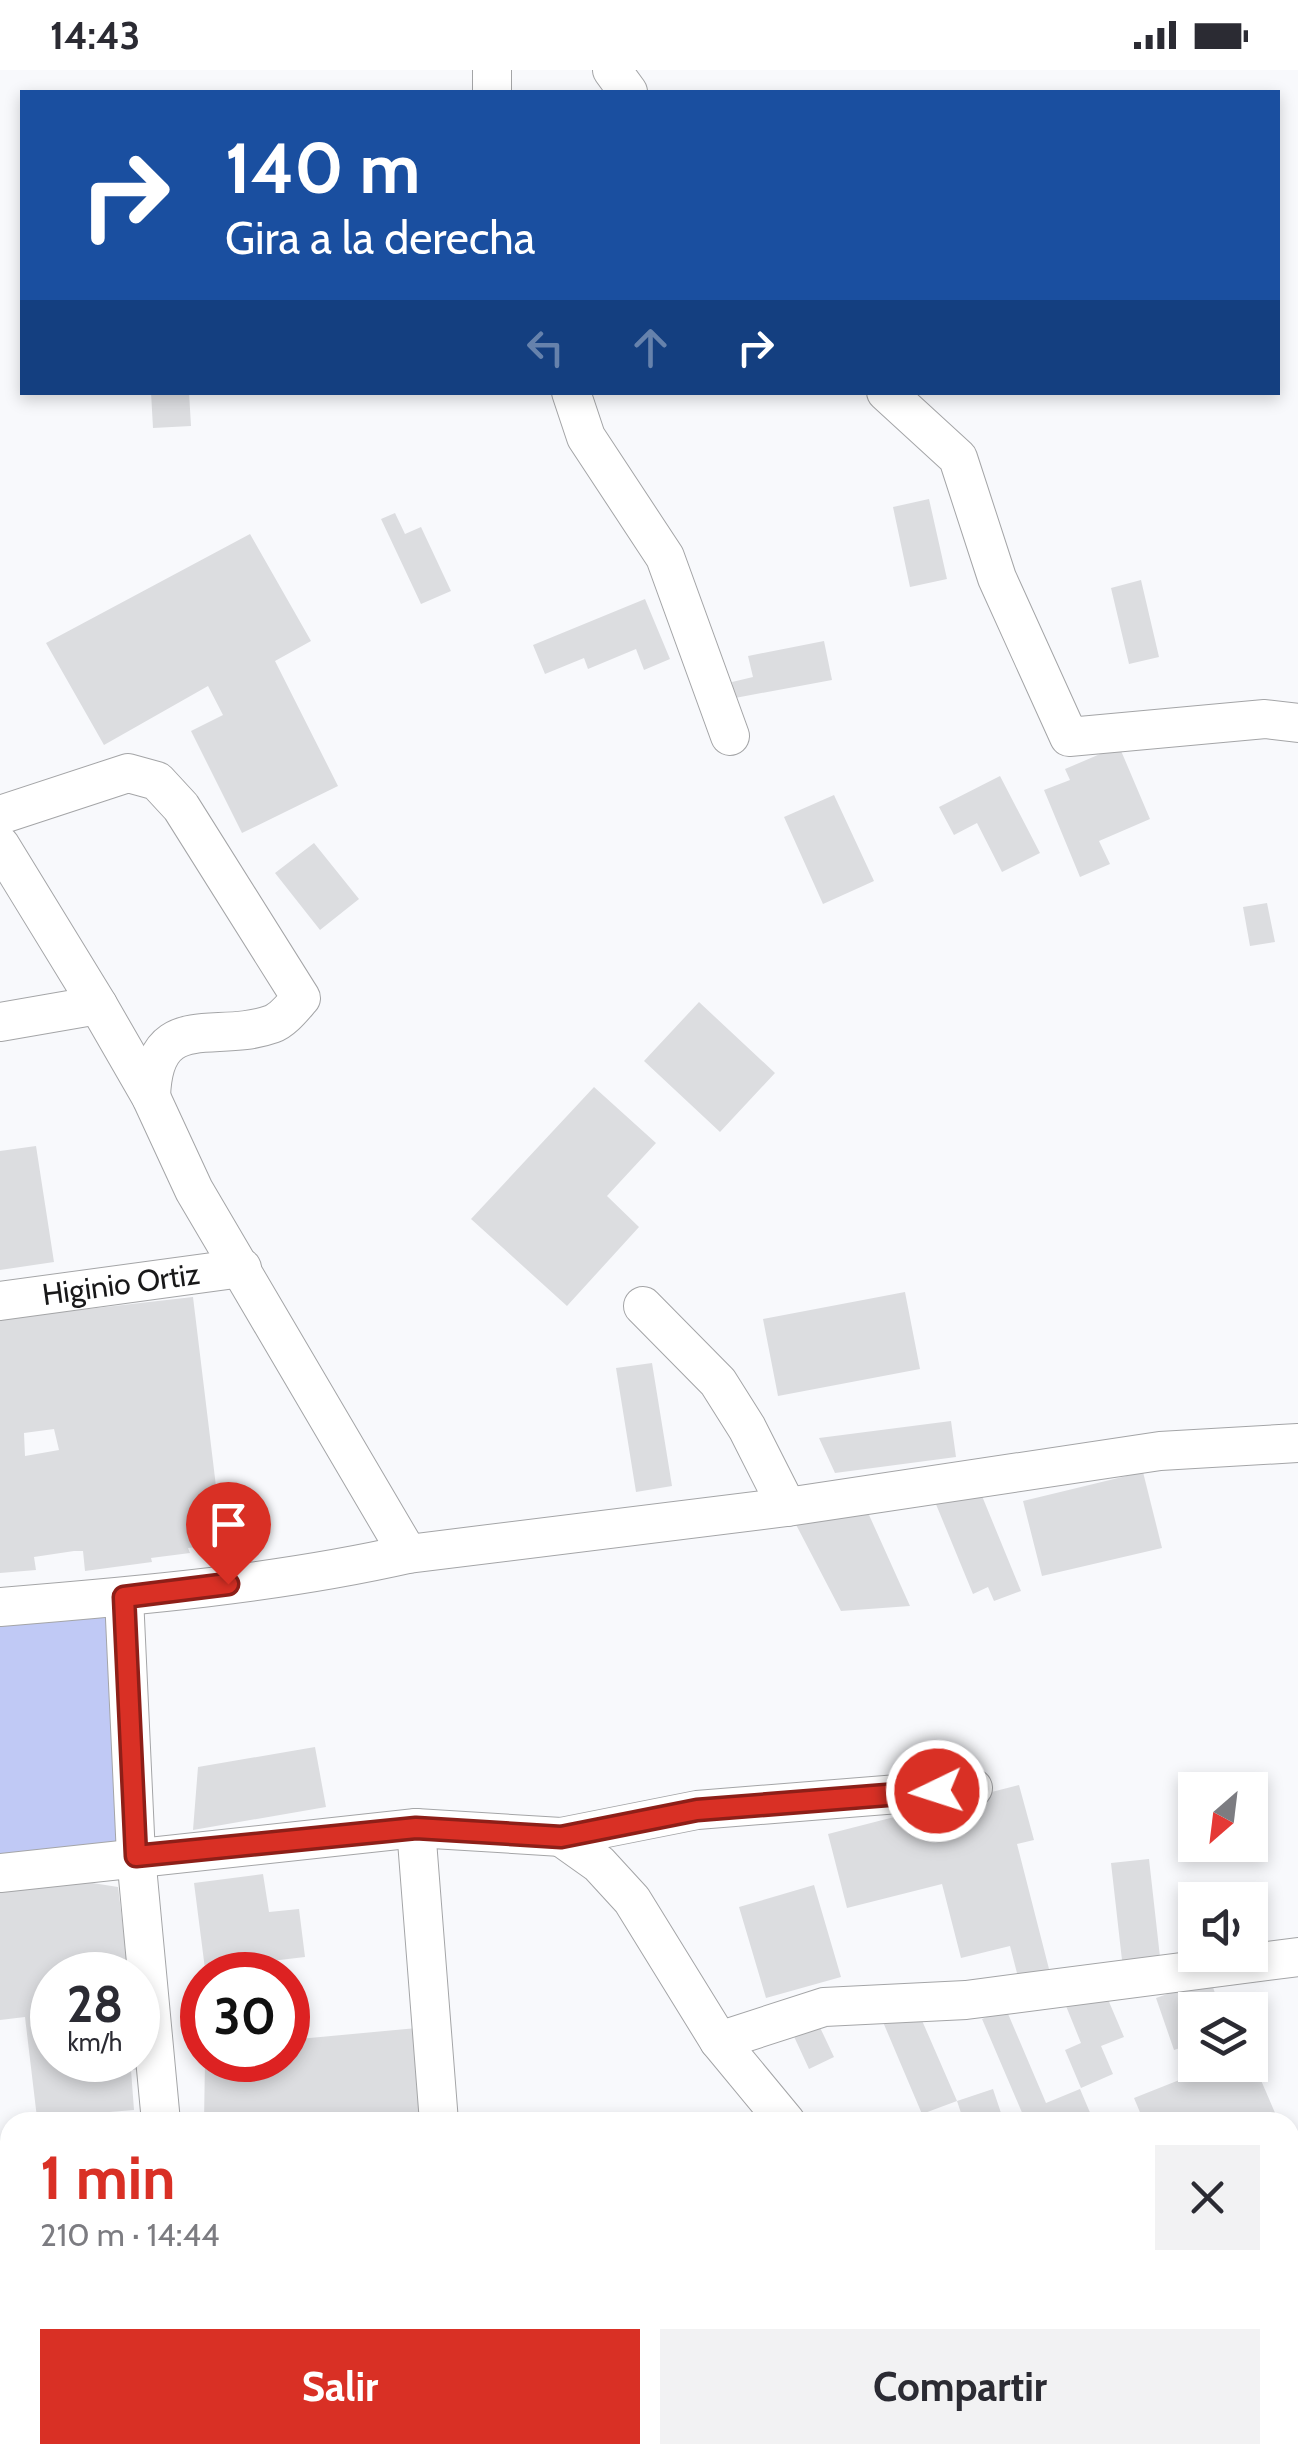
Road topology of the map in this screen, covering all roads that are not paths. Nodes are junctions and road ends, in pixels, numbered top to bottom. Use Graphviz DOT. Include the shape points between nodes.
graph roads {
  1 [pos="572,395"];
  2 [pos="889,395"];
  3 [pos="1298,723"];
  4 [pos="730,736"];
  5 [pos="0,815"];
  6 [pos="0,846"];
  7 [pos="98,1005"];
  8 [pos="0,1022"];
  9 [pos="150,1097"];
  10 [pos="242,1268"];
  11 [pos="0,1300"];
  12 [pos="643,1306"];
  13 [pos="1298,1443"];
  14 [pos="787,1507"];
  15 [pos="408,1554"];
  16 [pos="124,1597"];
  17 [pos="0,1607"];
  18 [pos="973,1788"];
  19 [pos="416,1828"];
  20 [pos="561,1837"];
  21 [pos="136,1856"];
  22 [pos="0,1873"];
  23 [pos="1298,1957"];
  24 [pos="719,2041"];
  25 [pos="160,2112"];
  26 [pos="438,2112"];
  27 [pos="778,2112"];
  1 -- 4 [label="street" via="586,437 664,556"];
  2 -- 3 [label="street" via="958,458 997,578 1069,737 1266,718"];
  5 -- 9 [label="street" via="128,773 156,781 181,807 301,998 274,1024 177,1038 152,1068"];
  6 -- 7 [label="street"];
  7 -- 8 [label="street"];
  7 -- 9 [label="street"];
  9 -- 10 [label="street" via="194,1190"];
  10 -- 11 [label="street, Higinio Ortiz"];
  10 -- 15 [label="street"];
  12 -- 14 [label="street" via="718,1382"];
  13 -- 14 [label="street" via="1160,1452"];
  14 -- 15 [label="street"];
  15 -- 16 [label="street"];
  16 -- 17 [label="street"];
  16 -- 21 [label="street"];
  18 -- 20 [label="street" via="697,1810"];
  19 -- 20 [label="street"];
  19 -- 21 [label="street"];
  19 -- 26 [label="street"];
  20 -- 24 [label="street" via="599,1864 632,1900"];
  21 -- 22 [label="street"];
  21 -- 25 [label="street"];
  23 -- 24 [label="street" via="966,2000 824,2007"];
  24 -- 27 [label="street"];
}
